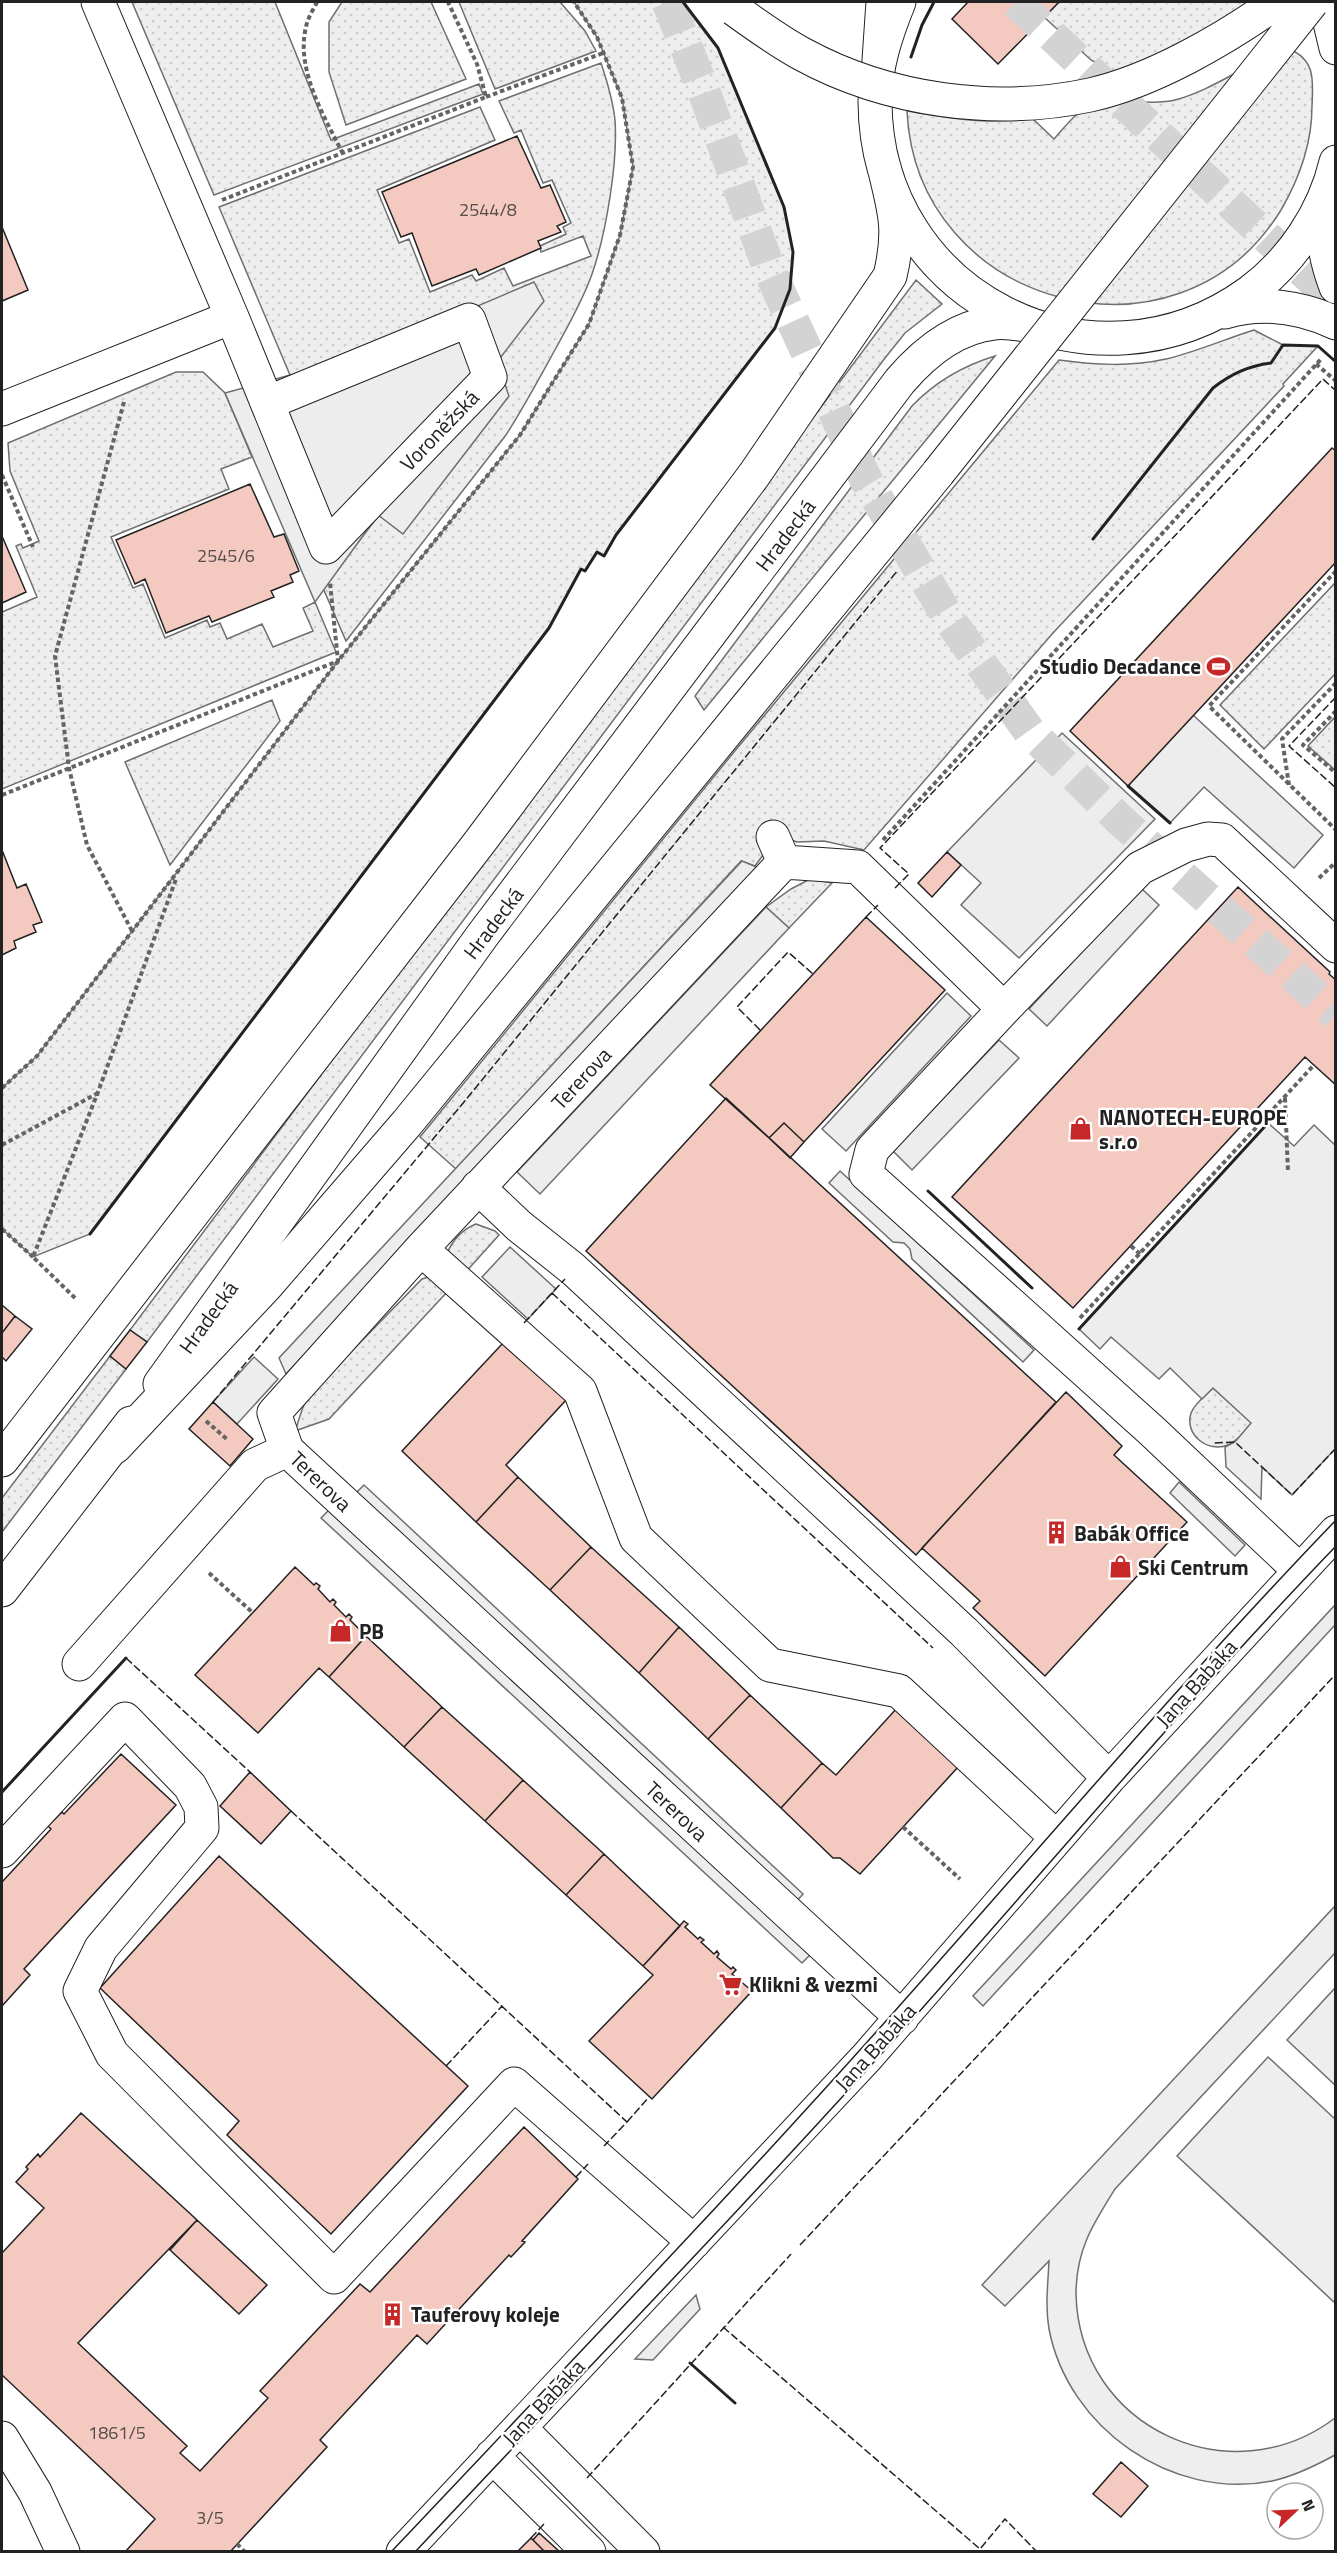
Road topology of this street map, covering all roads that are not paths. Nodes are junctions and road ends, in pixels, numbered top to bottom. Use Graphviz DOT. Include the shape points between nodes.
graph roads {
  1 [pos="98,2"];
  2 [pos="883,2"];
  3 [pos="899,2"];
  4 [pos="1277,2"];
  5 [pos="1312,2"];
  6 [pos="1318,2"];
  7 [pos="1325,2"];
  8 [pos="730,5"];
  9 [pos="1334,40"];
  10 [pos="879,60"];
  11 [pos="884,166"];
  12 [pos="1334,169"];
  13 [pos="1335,287"];
  14 [pos="232,317"];
  15 [pos="1209,317"];
  16 [pos="1335,323"];
  17 [pos="1032,326"];
  18 [pos="267,403"];
  19 [pos="2,409"];
  20 [pos="1335,946"];
  21 [pos="1004,1009"];
  22 [pos="478,1187"];
  23 [pos="421,1249"];
  24 [pos="114,1447"];
  25 [pos="287,1450"];
  26 [pos="2,1460"];
  27 [pos="1335,1532"];
  28 [pos="1299,1570"];
  29 [pos="2,1590"];
  30 [pos="79,1664"];
  31 [pos="1109,1778"];
  32 [pos="1057,1838"];
  33 [pos="2,1851"];
  34 [pos="902,2018"];
  35 [pos="694,2242"];
  36 [pos="520,2428"];
  37 [pos="2,2438"];
  38 [pos="492,2456"];
  39 [pos="63,2552"];
  40 [pos="403,2552"];
  41 [pos="589,2552"];
  42 [pos="643,2552"];
  1 -- 14 [label="main road"];
  2 -- 10 [label="main road"];
  3 -- 10 [label="main road"];
  4 -- 8 [label="main road, bridge" via="1216,43 1144,76 1092,95 1007,104 921,96 851,76 804,55"];
  5 -- 24 [label="main road, bridge" via="938,473 407,1123 267,1285"];
  6 -- 9 [label="main road"];
  7 -- 9 [label="main road"];
  10 -- 11 [label="main road" via="875,101"];
  11 -- 17 [label="main road" via="910,229 940,267 977,298"];
  11 -- 26 [label="main road" via="898,238 890,276 754,475 479,843"];
  12 -- 13 [label="main road" via="1323,215 1324,243"];
  12 -- 15 [label="main road" via="1316,214 1283,262 1261,284"];
  14 -- 18 [label="main road"];
  14 -- 19 [label="main road"];
  15 -- 16 [label="main road" via="1263,306 1313,313"];
  15 -- 17 [label="main road" via="1184,328 1130,338 1094,339"];
  17 -- 24 [label="main road, Hradecká" via="993,323 966,330 933,348 900,381 482,936"];
  18 -- 18 [label="main road, Voroněžská" via="469,320 490,377 326,547"];
  20 -- 21 [label="main road" via="1222,840 1208,839 1186,845 1140,868"];
  21 -- 22 [label="main road, Tererova" via="858,867 778,849"];
  21 -- 28 [label="main road" via="872,1150 866,1174 1161,1439"];
  22 -- 23 [label="main road, Tererova"];
  22 -- 31 [label="main road" via="582,1277 964,1632"];
  23 -- 25 [label="main road, Tererova" via="274,1413"];
  23 -- 32 [label="main road" via="580,1391 636,1539 770,1665 899,1691"];
  24 -- 29 [label="main road, Hradecká"];
  25 -- 30 [label="main road" via="255,1465"];
  25 -- 34 [label="main road, Tererova"];
  27 -- 28 [label="main road, Jana Babáka"];
  28 -- 31 [label="main road, Jana Babáka"];
  31 -- 32 [label="main road, Jana Babáka"];
  32 -- 34 [label="main road, Jana Babáka"];
  33 -- 35 [label="main road" via="125,1719 190,1786 201,1807 202,1828 101,1948 80,1991 112,2054 334,2277 514,2084"];
  34 -- 35 [label="main road, Jana Babáka"];
  35 -- 36 [label="main road, Jana Babáka"];
  36 -- 38 [label="main road, Jana Babáka"];
  36 -- 42 [label="main road"];
  37 -- 39 [label="main road" via="35,2492"];
  38 -- 40 [label="main road, Jana Babáka"];
  38 -- 41 [label="main road"];
}
